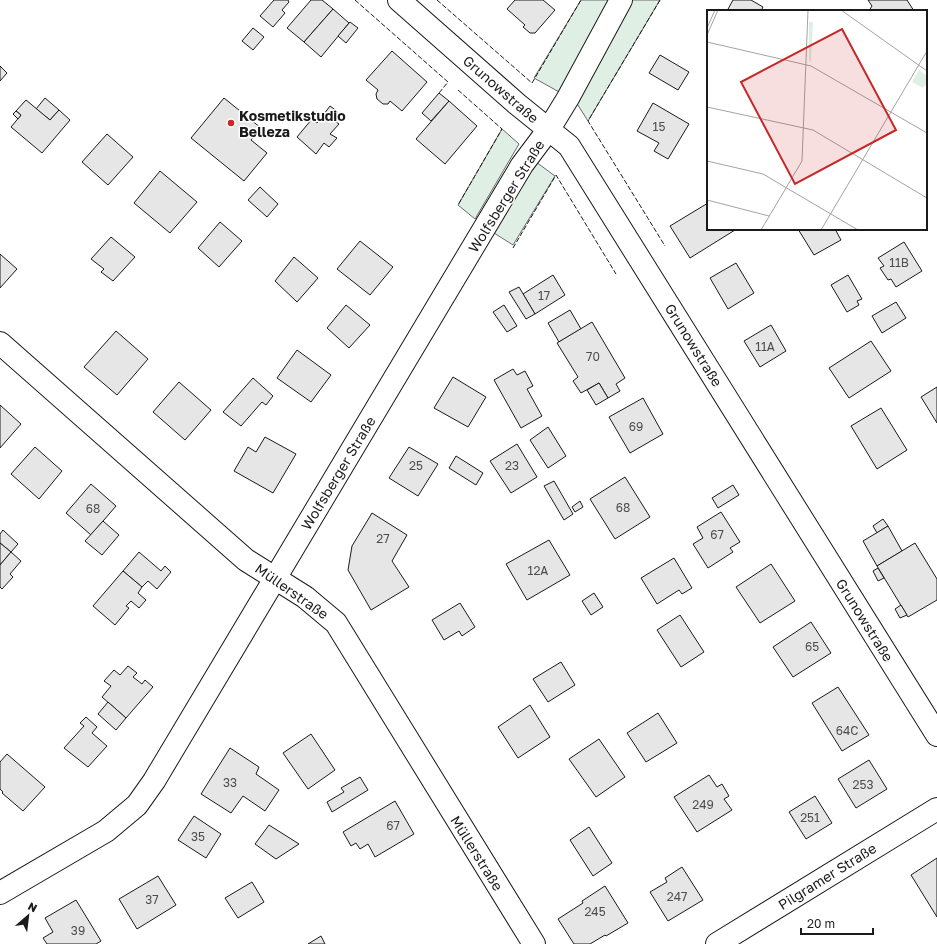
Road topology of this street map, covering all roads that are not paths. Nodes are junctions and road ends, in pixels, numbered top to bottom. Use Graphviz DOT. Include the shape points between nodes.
graph roads {
  1 [pos="399,0"];
  2 [pos="621,0"];
  3 [pos="548,129"];
  4 [pos="0,343"];
  5 [pos="275,579"];
  6 [pos="937,735"];
  7 [pos="937,809"];
  8 [pos="0,893"];
  9 [pos="534,944"];
  10 [pos="718,944"];
  1 -- 3 [label="street, Grunowstraße"];
  2 -- 3 [label="street, Wolfsberger Straße" via="568,98"];
  3 -- 5 [label="street, Wolfsberger Straße" via="522,165"];
  3 -- 6 [label="street, Grunowstraße" via="570,146"];
  4 -- 5 [label="street, Müllerstraße" via="246,560"];
  5 -- 8 [label="street, Wolfsberger Straße" via="137,806 106,831"];
  5 -- 9 [label="street, Müllerstraße" via="305,597 336,623"];
  7 -- 10 [label="street, Pilgramer Straße"];
}
